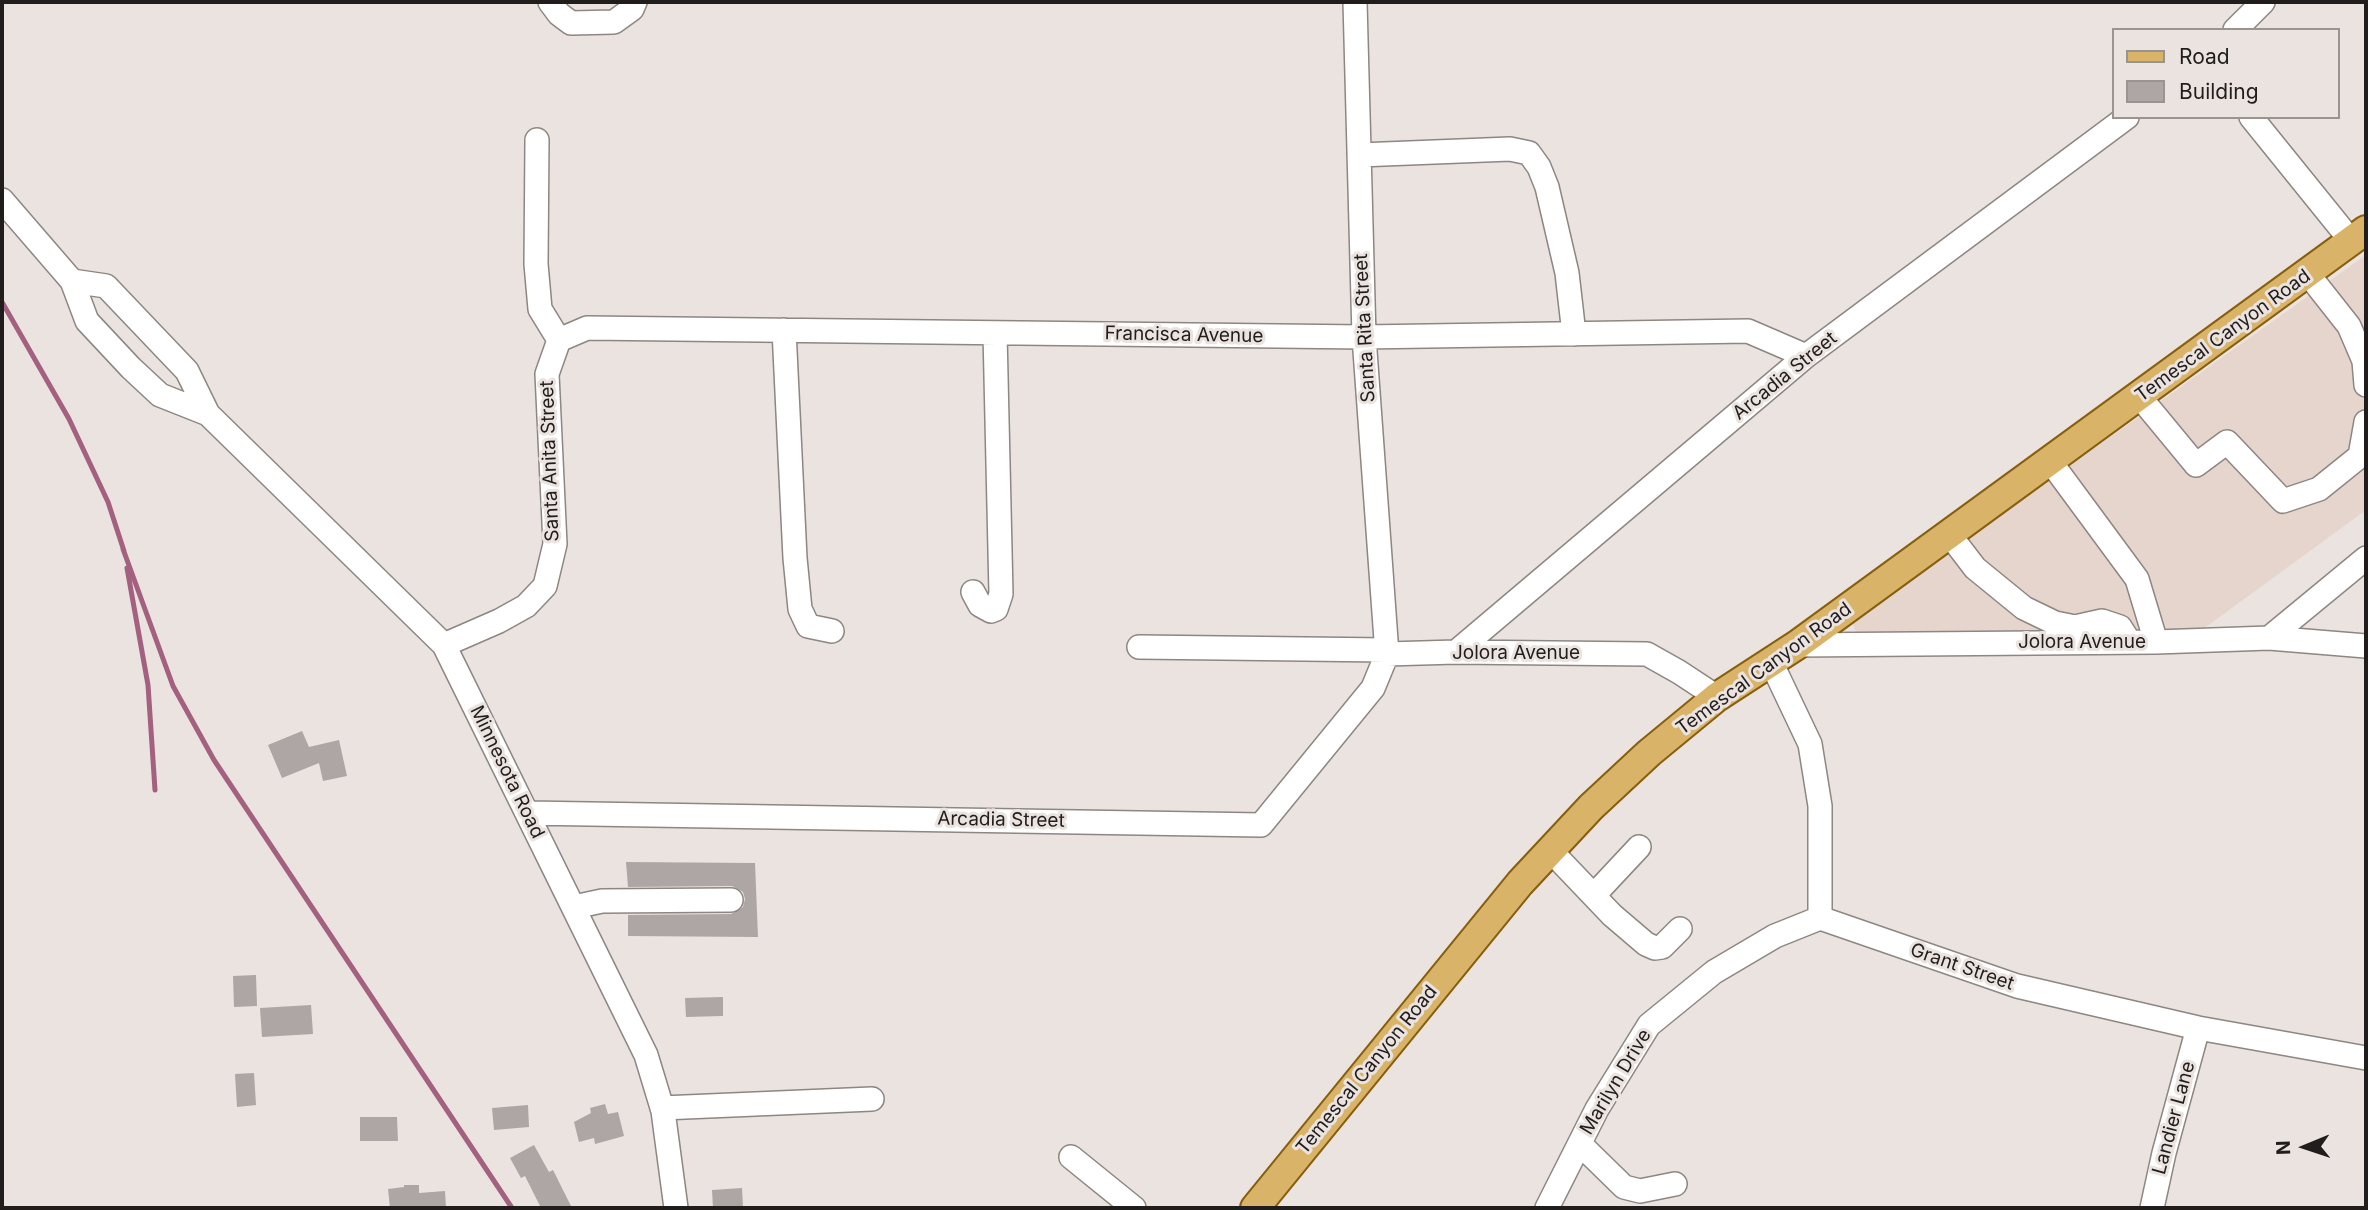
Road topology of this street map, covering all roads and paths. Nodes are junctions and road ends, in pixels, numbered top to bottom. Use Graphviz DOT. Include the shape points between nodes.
graph roads {
  1 [pos="550,2"];
  2 [pos="635,2"];
  3 [pos="1355,2"];
  4 [pos="2263,2"];
  5 [pos="2237,28"];
  6 [pos="2124,119"];
  7 [pos="2253,119"];
  8 [pos="537,140"];
  9 [pos="1359,155"];
  10 [pos="2,200"];
  11 [pos="2359,236"];
  12 [pos="2308,274"];
  13 [pos="72,281"];
  14 [pos="784,330"];
  15 [pos="995,333"];
  16 [pos="1574,334"];
  17 [pos="1364,337"];
  18 [pos="559,340"];
  19 [pos="1806,356"];
  20 [pos="2366,385"];
  21 [pos="2140,396"];
  22 [pos="208,414"];
  23 [pos="2366,422"];
  24 [pos="2050,461"];
  25 [pos="1949,534"];
  26 [pos="2366,558"];
  27 [pos="973,592"];
  28 [pos="832,631"];
  29 [pos="2269,638"];
  30 [pos="2129,641"];
  31 [pos="2156,642"];
  32 [pos="444,645"];
  33 [pos="1797,645"];
  34 [pos="2366,646"];
  35 [pos="1139,647"];
  36 [pos="1387,652"];
  37 [pos="1456,652"];
  38 [pos="1771,662"];
  39 [pos="1717,697"];
  40 [pos="528,813"];
  41 [pos="1639,847"];
  42 [pos="1550,850"];
  43 [pos="1595,894"];
  44 [pos="731,900"];
  45 [pos="574,907"];
  46 [pos="1820,918"];
  47 [pos="1680,929"];
  48 [pos="2198,1028"];
  49 [pos="2366,1058"];
  50 [pos="872,1099"];
  51 [pos="662,1108"];
  52 [pos="1580,1144"];
  53 [pos="1071,1157"];
  54 [pos="1675,1184"];
  55 [pos="676,1208"];
  56 [pos="1134,1208"];
  57 [pos="1255,1208"];
  58 [pos="1547,1208"];
  59 [pos="2152,1208"];
  1 -- 2 [label="street" via="570,23 614,22"];
  3 -- 9 [label="street, Santa Rita Street"];
  4 -- 5 [label="street"];
  6 -- 19 [label="street, Arcadia Street"];
  7 -- 11 [label="street"];
  8 -- 18 [label="street" via="540,309"];
  9 -- 16 [label="street" via="1510,149 1529,153 1547,187 1567,273"];
  9 -- 17 [label="street, Santa Rita Street"];
  10 -- 13 [label="street, Minnesota Road"];
  11 -- 12 [label="main road, Temescal Canyon Road"];
  12 -- 20 [label="street" via="2349,326 2364,361"];
  12 -- 21 [label="main road, Temescal Canyon Road"];
  13 -- 22 [label="street, Minnesota Road" via="87,321 160,396"];
  13 -- 22 [label="street, Minnesota Road" via="106,286 187,371"];
  14 -- 15 [label="street, Francisca Avenue"];
  14 -- 18 [label="street, Francisca Avenue" via="587,328"];
  14 -- 28 [label="street" via="800,609 808,626"];
  15 -- 17 [label="street, Francisca Avenue"];
  15 -- 27 [label="street" via="1001,594 996,609 980,605"];
  16 -- 17 [label="street, Francisca Avenue"];
  16 -- 19 [label="street, Francisca Avenue" via="1748,331"];
  17 -- 36 [label="street, Santa Rita Street"];
  18 -- 32 [label="street, Santa Anita Street" via="547,374 555,544 545,586 526,606"];
  19 -- 37 [label="street, Arcadia Street"];
  21 -- 23 [label="street" via="2196,465 2227,442 2283,500 2319,489 2360,456"];
  21 -- 24 [label="main road, Temescal Canyon Road"];
  22 -- 32 [label="street, Minnesota Road"];
  24 -- 25 [label="main road, Temescal Canyon Road"];
  24 -- 31 [label="street" via="2137,579"];
  25 -- 30 [label="street" via="1975,568 2024,608 2076,627 2102,621 2120,626"];
  25 -- 33 [label="main road, Temescal Canyon Road"];
  26 -- 29 [label="street"];
  29 -- 31 [label="street, Jolora Avenue"];
  29 -- 34 [label="street, Jolora Avenue"];
  30 -- 31 [label="street, Jolora Avenue"];
  30 -- 33 [label="street, Jolora Avenue"];
  32 -- 40 [label="street, Minnesota Road"];
  33 -- 38 [label="main road, Temescal Canyon Road"];
  35 -- 36 [label="street, Jolora Avenue"];
  36 -- 37 [label="street, Jolora Avenue"];
  36 -- 40 [label="street, Arcadia Street" via="1373,688 1261,825"];
  37 -- 39 [label="street, Jolora Avenue" via="1647,654"];
  38 -- 39 [label="main road, Temescal Canyon Road"];
  38 -- 46 [label="street" via="1810,744 1820,806"];
  39 -- 42 [label="main road, Temescal Canyon Road" via="1649,753"];
  40 -- 45 [label="street, Minnesota Road"];
  41 -- 43 [label="street"];
  42 -- 43 [label="street"];
  42 -- 57 [label="main road, Temescal Canyon Road"];
  43 -- 47 [label="street" via="1612,915 1655,948"];
  44 -- 45 [label="street" via="603,901"];
  45 -- 51 [label="street, Minnesota Road" via="646,1055"];
  46 -- 48 [label="street, Grant Street" via="2017,986"];
  46 -- 52 [label="street, Marilyn Drive" via="1775,936 1714,972 1649,1025"];
  48 -- 49 [label="street, Grant Street"];
  48 -- 59 [label="street, Landier Lane"];
  50 -- 51 [label="street"];
  51 -- 55 [label="street, Minnesota Road"];
  52 -- 54 [label="street" via="1625,1187 1640,1191"];
  52 -- 58 [label="street, Marilyn Drive"];
  53 -- 56 [label="street"];
}
